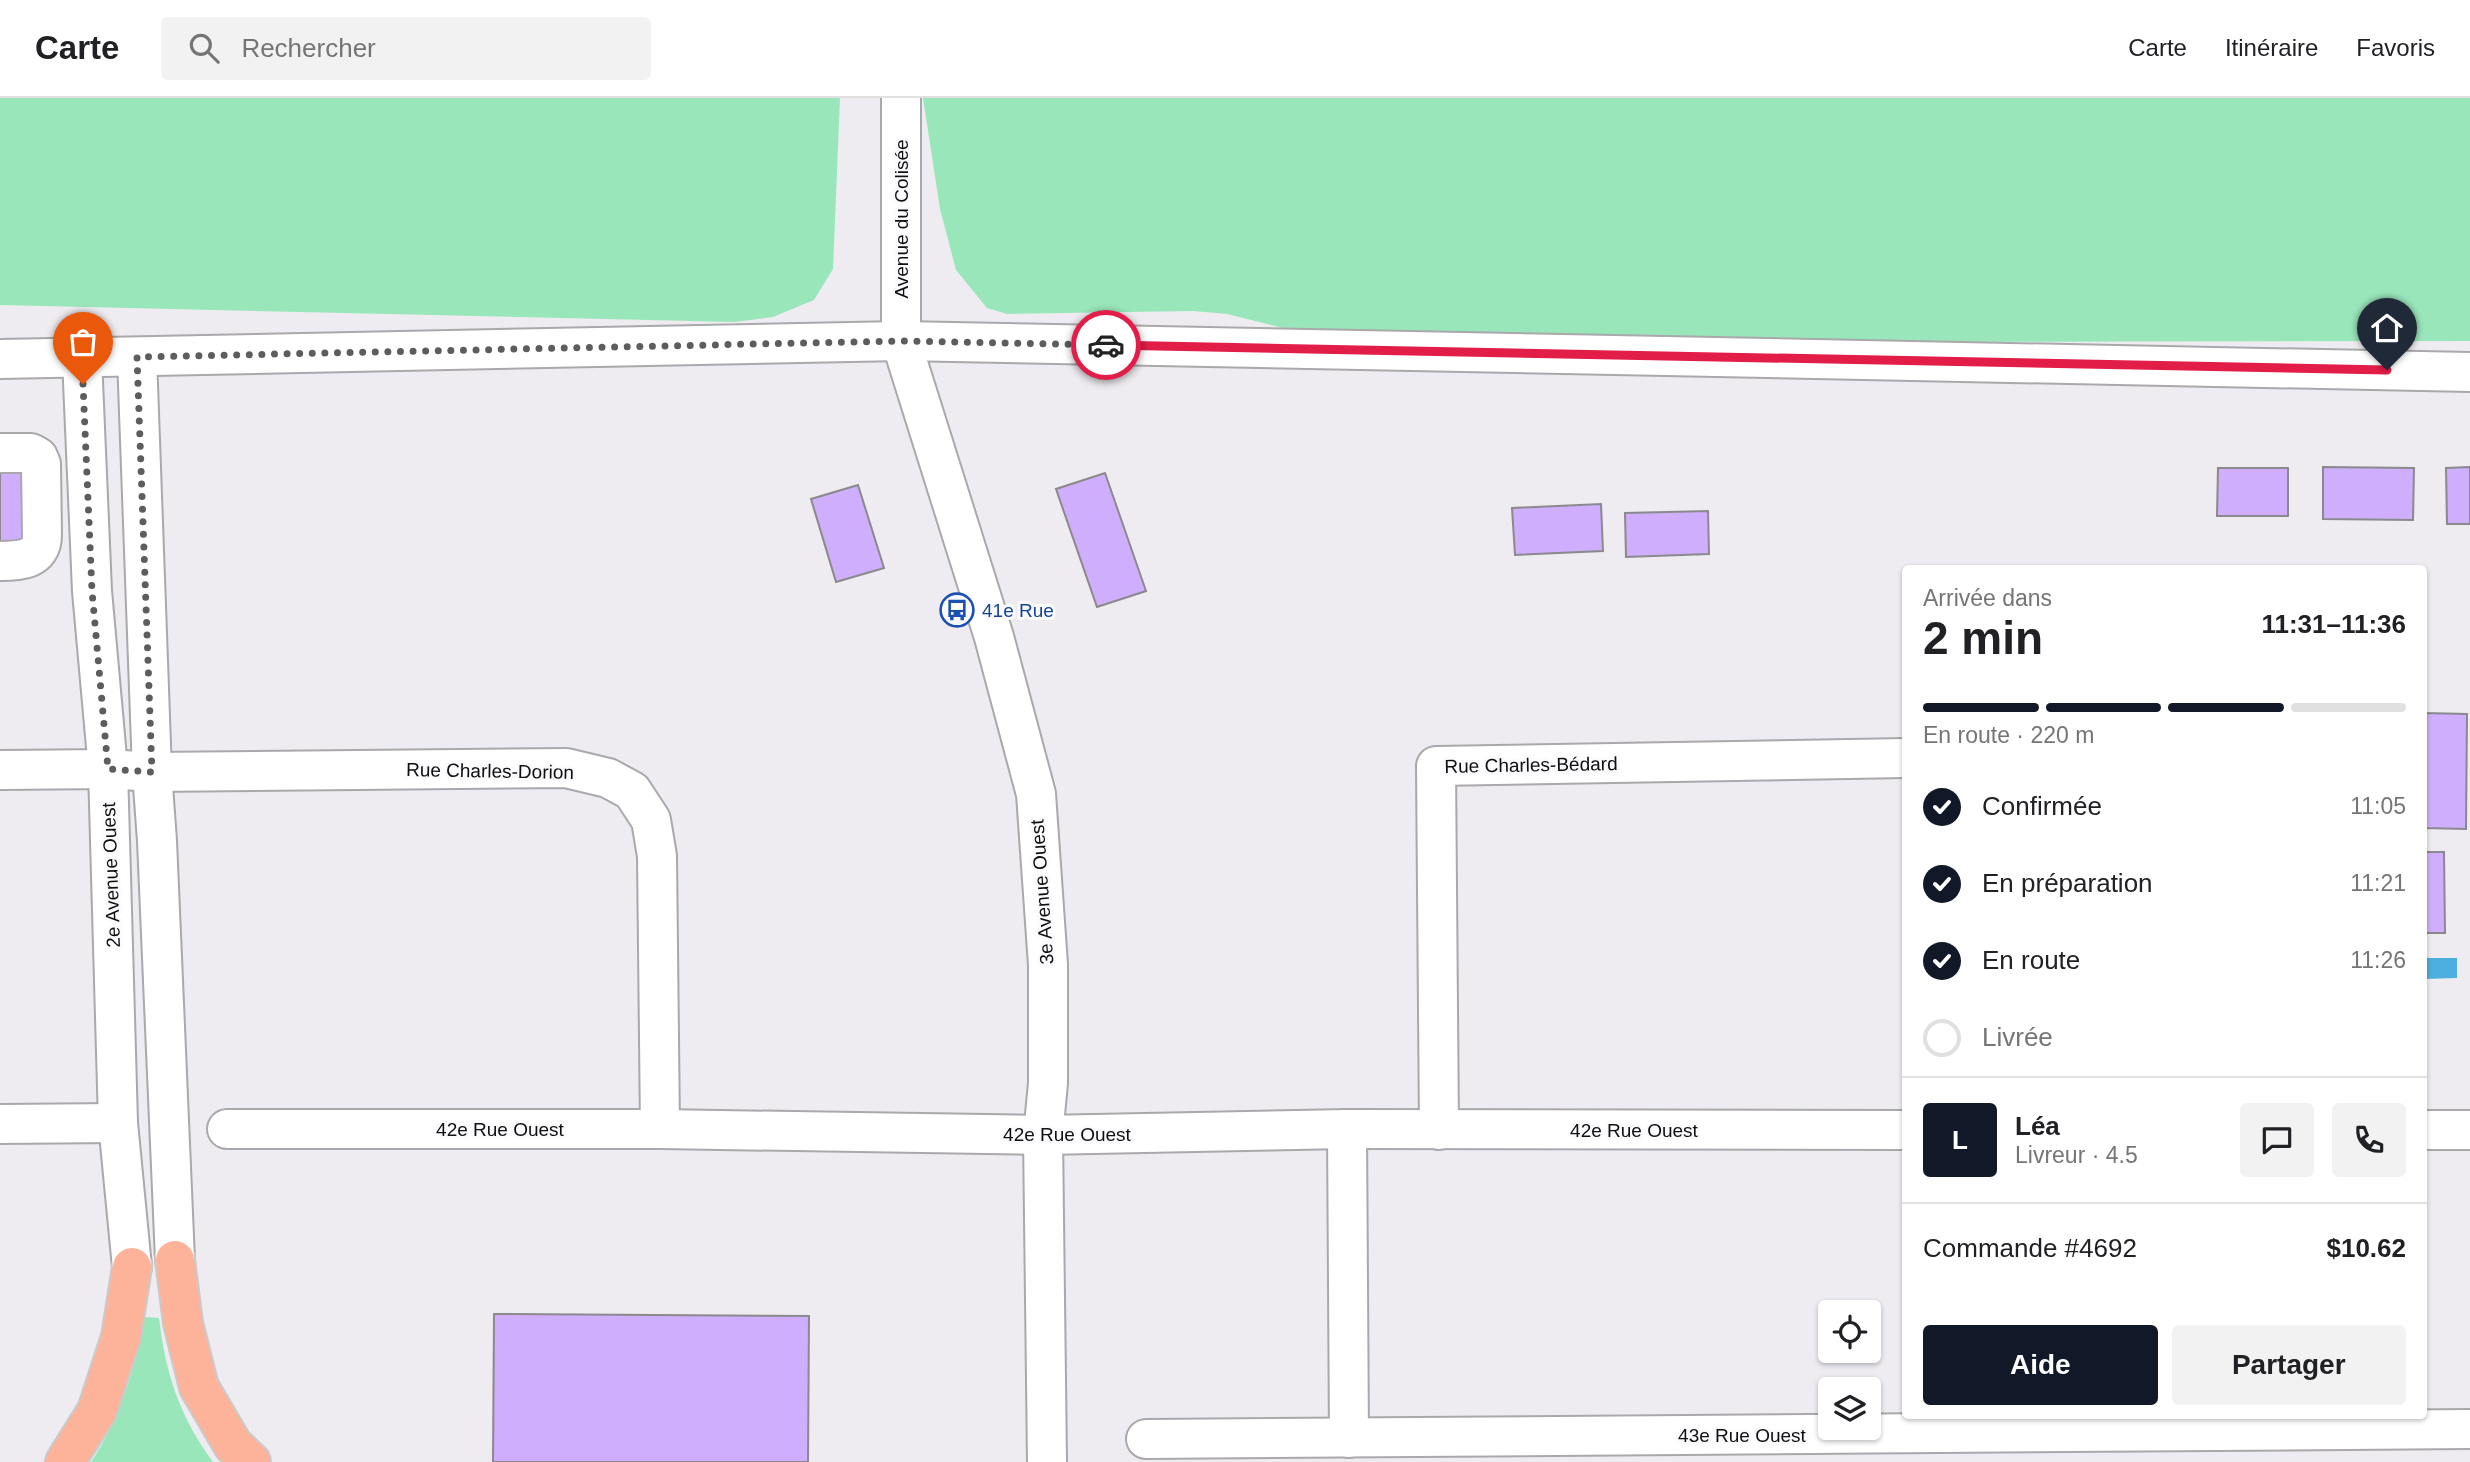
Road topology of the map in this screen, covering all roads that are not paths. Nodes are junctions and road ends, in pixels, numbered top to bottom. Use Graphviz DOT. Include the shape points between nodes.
graph roads {
  1 [pos="901,98"];
  2 [pos="901,341"];
  3 [pos="137,357"];
  4 [pos="82,358"];
  5 [pos="0,359"];
  6 [pos="2470,372"];
  7 [pos="0,453"];
  8 [pos="0,561"];
  9 [pos="1902,758"];
  10 [pos="108,769"];
  11 [pos="0,770"];
  12 [pos="152,772"];
  13 [pos="118,1123"];
  14 [pos="0,1124"];
  15 [pos="228,1129"];
  16 [pos="660,1129"];
  17 [pos="1347,1129"];
  18 [pos="1439,1130"];
  19 [pos="1902,1130"];
  20 [pos="2427,1130"];
  21 [pos="2470,1130"];
  22 [pos="1043,1135"];
  23 [pos="176,1261"];
  24 [pos="132,1267"];
  25 [pos="2470,1429"];
  26 [pos="1349,1438"];
  27 [pos="1146,1439"];
  28 [pos="65,1462"];
  29 [pos="251,1462"];
  30 [pos="1047,1462"];
  1 -- 2 [label="street, Avenue du Colisée"];
  2 -- 3 [label="street"];
  2 -- 6 [label="street"];
  2 -- 22 [label="street, 3e Avenue Ouest" via="994,637 1036,794 1048,965"];
  3 -- 4 [label="street"];
  3 -- 12 [label="street"];
  4 -- 5 [label="street"];
  4 -- 10 [label="street, 2e Avenue Ouest" via="92,591"];
  7 -- 8 [label="street" via="38,457 43,535 37,553 29,559"];
  9 -- 18 [label="street, Rue Charles-Bédard" via="1436,766"];
  10 -- 11 [label="street, Rue Charles-Dorion"];
  10 -- 12 [label="street, Rue Charles-Dorion"];
  10 -- 13 [label="street, 2e Avenue Ouest"];
  12 -- 16 [label="street, Rue Charles-Dorion" via="566,768 608,778 632,791 651,820 657,856"];
  12 -- 23 [label="street"];
  13 -- 14 [label="street"];
  13 -- 24 [label="street, 2e Avenue Ouest"];
  15 -- 16 [label="street, 42e Rue Ouest"];
  16 -- 22 [label="street, 42e Rue Ouest"];
  17 -- 18 [label="street, 42e Rue Ouest"];
  17 -- 22 [label="street, 42e Rue Ouest"];
  17 -- 26 [label="street"];
  18 -- 19 [label="street, 42e Rue Ouest"];
  20 -- 21 [label="street"];
  22 -- 30 [label="street, 3e Avenue Ouest"];
  23 -- 29 [label="highway" via="183,1323 199,1387 233,1445"];
  24 -- 28 [label="highway" via="121,1338 97,1411"];
  25 -- 26 [label="street, 43e Rue Ouest"];
  26 -- 27 [label="street, 43e Rue Ouest"];
}
